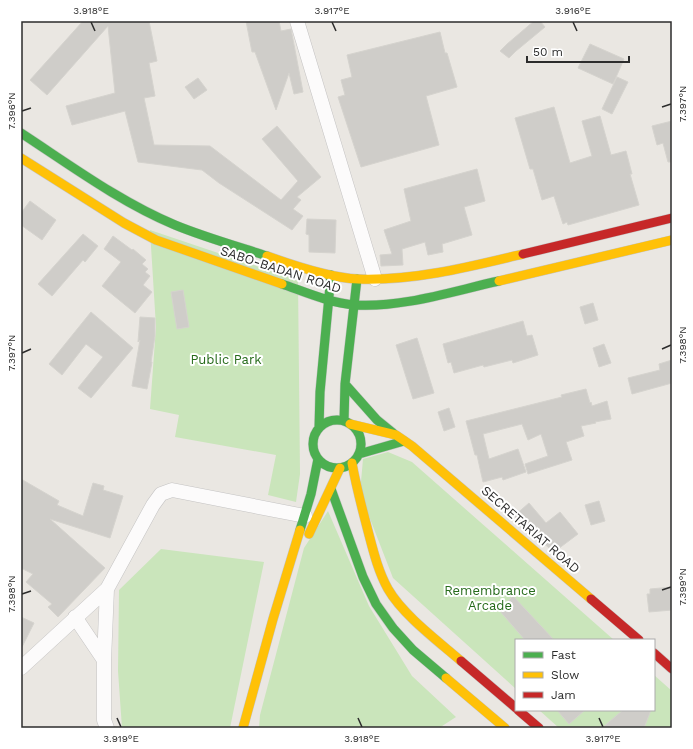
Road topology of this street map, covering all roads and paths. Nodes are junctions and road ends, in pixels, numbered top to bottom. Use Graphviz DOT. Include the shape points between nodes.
graph roads {
  1 [pos="297,21"];
  2 [pos="21,133"];
  3 [pos="21,158"];
  4 [pos="672,218"];
  5 [pos="672,240"];
  6 [pos="604,246"];
  7 [pos="331,276"];
  8 [pos="357,279"];
  9 [pos="375,279"];
  10 [pos="329,300"];
  11 [pos="354,305"];
  12 [pos="345,384"];
  13 [pos="347,422"];
  14 [pos="319,428"];
  15 [pos="400,438"];
  16 [pos="359,454"];
  17 [pos="318,459"];
  18 [pos="352,463"];
  19 [pos="340,468"];
  20 [pos="331,489"];
  21 [pos="305,516"];
  22 [pos="107,589"];
  23 [pos="75,617"];
  24 [pos="638,639"];
  25 [pos="655,654"];
  26 [pos="104,660"];
  27 [pos="21,668"];
  28 [pos="672,669"];
  29 [pos="261,698"];
  30 [pos="515,707"];
  31 [pos="519,711"];
  32 [pos="498,726"];
  33 [pos="107,728"];
  34 [pos="242,728"];
  35 [pos="539,728"];
  1 -- 9 [label="street"];
  2 -- 7 [label="main road, SABO-BADAN ROAD" via="96,182 175,225"];
  3 -- 10 [label="main road, SABO-BADAN ROAD" via="124,223 156,240"];
  4 -- 6 [label="main road, SABO-BADAN ROAD"];
  5 -- 6 [label="main road, SABO-BADAN ROAD"];
  6 -- 9 [label="main road, SABO-BADAN ROAD" via="404,278"];
  6 -- 11 [label="main road, SABO-BADAN ROAD" via="411,301"];
  7 -- 8 [label="main road, SABO-BADAN ROAD"];
  7 -- 10 [label="main road"];
  8 -- 9 [label="main road, SABO-BADAN ROAD"];
  8 -- 11 [label="main road"];
  10 -- 11 [label="main road, SABO-BADAN ROAD"];
  10 -- 14 [label="main road"];
  11 -- 12 [label="main road"];
  12 -- 13 [label="main road"];
  12 -- 15 [label="main road" via="377,420"];
  13 -- 14 [label="main road" via="331,421"];
  13 -- 15 [label="main road, SECRETARIAT ROAD"];
  13 -- 16 [label="main road" via="360,434"];
  14 -- 17 [label="main road" via="313,447"];
  15 -- 16 [label="main road"];
  15 -- 24 [label="main road, SECRETARIAT ROAD" via="475,498"];
  16 -- 18 [label="main road"];
  17 -- 19 [label="main road" via="332,468"];
  17 -- 21 [label="main road"];
  18 -- 19 [label="main road"];
  18 -- 30 [label="main road" via="377,564 388,589 424,629"];
  19 -- 20 [label="main road"];
  20 -- 29 [label="main road" via="304,544"];
  20 -- 32 [label="main road" via="363,577 376,604 413,650"];
  21 -- 22 [label="street" via="172,490 161,494"];
  21 -- 34 [label="main road"];
  22 -- 23 [label="street"];
  22 -- 26 [label="street"];
  23 -- 26 [label="street"];
  23 -- 27 [label="street"];
  25 -- 28 [label="main road"];
  26 -- 33 [label="street" via="104,720"];
  31 -- 35 [label="main road"];
}
